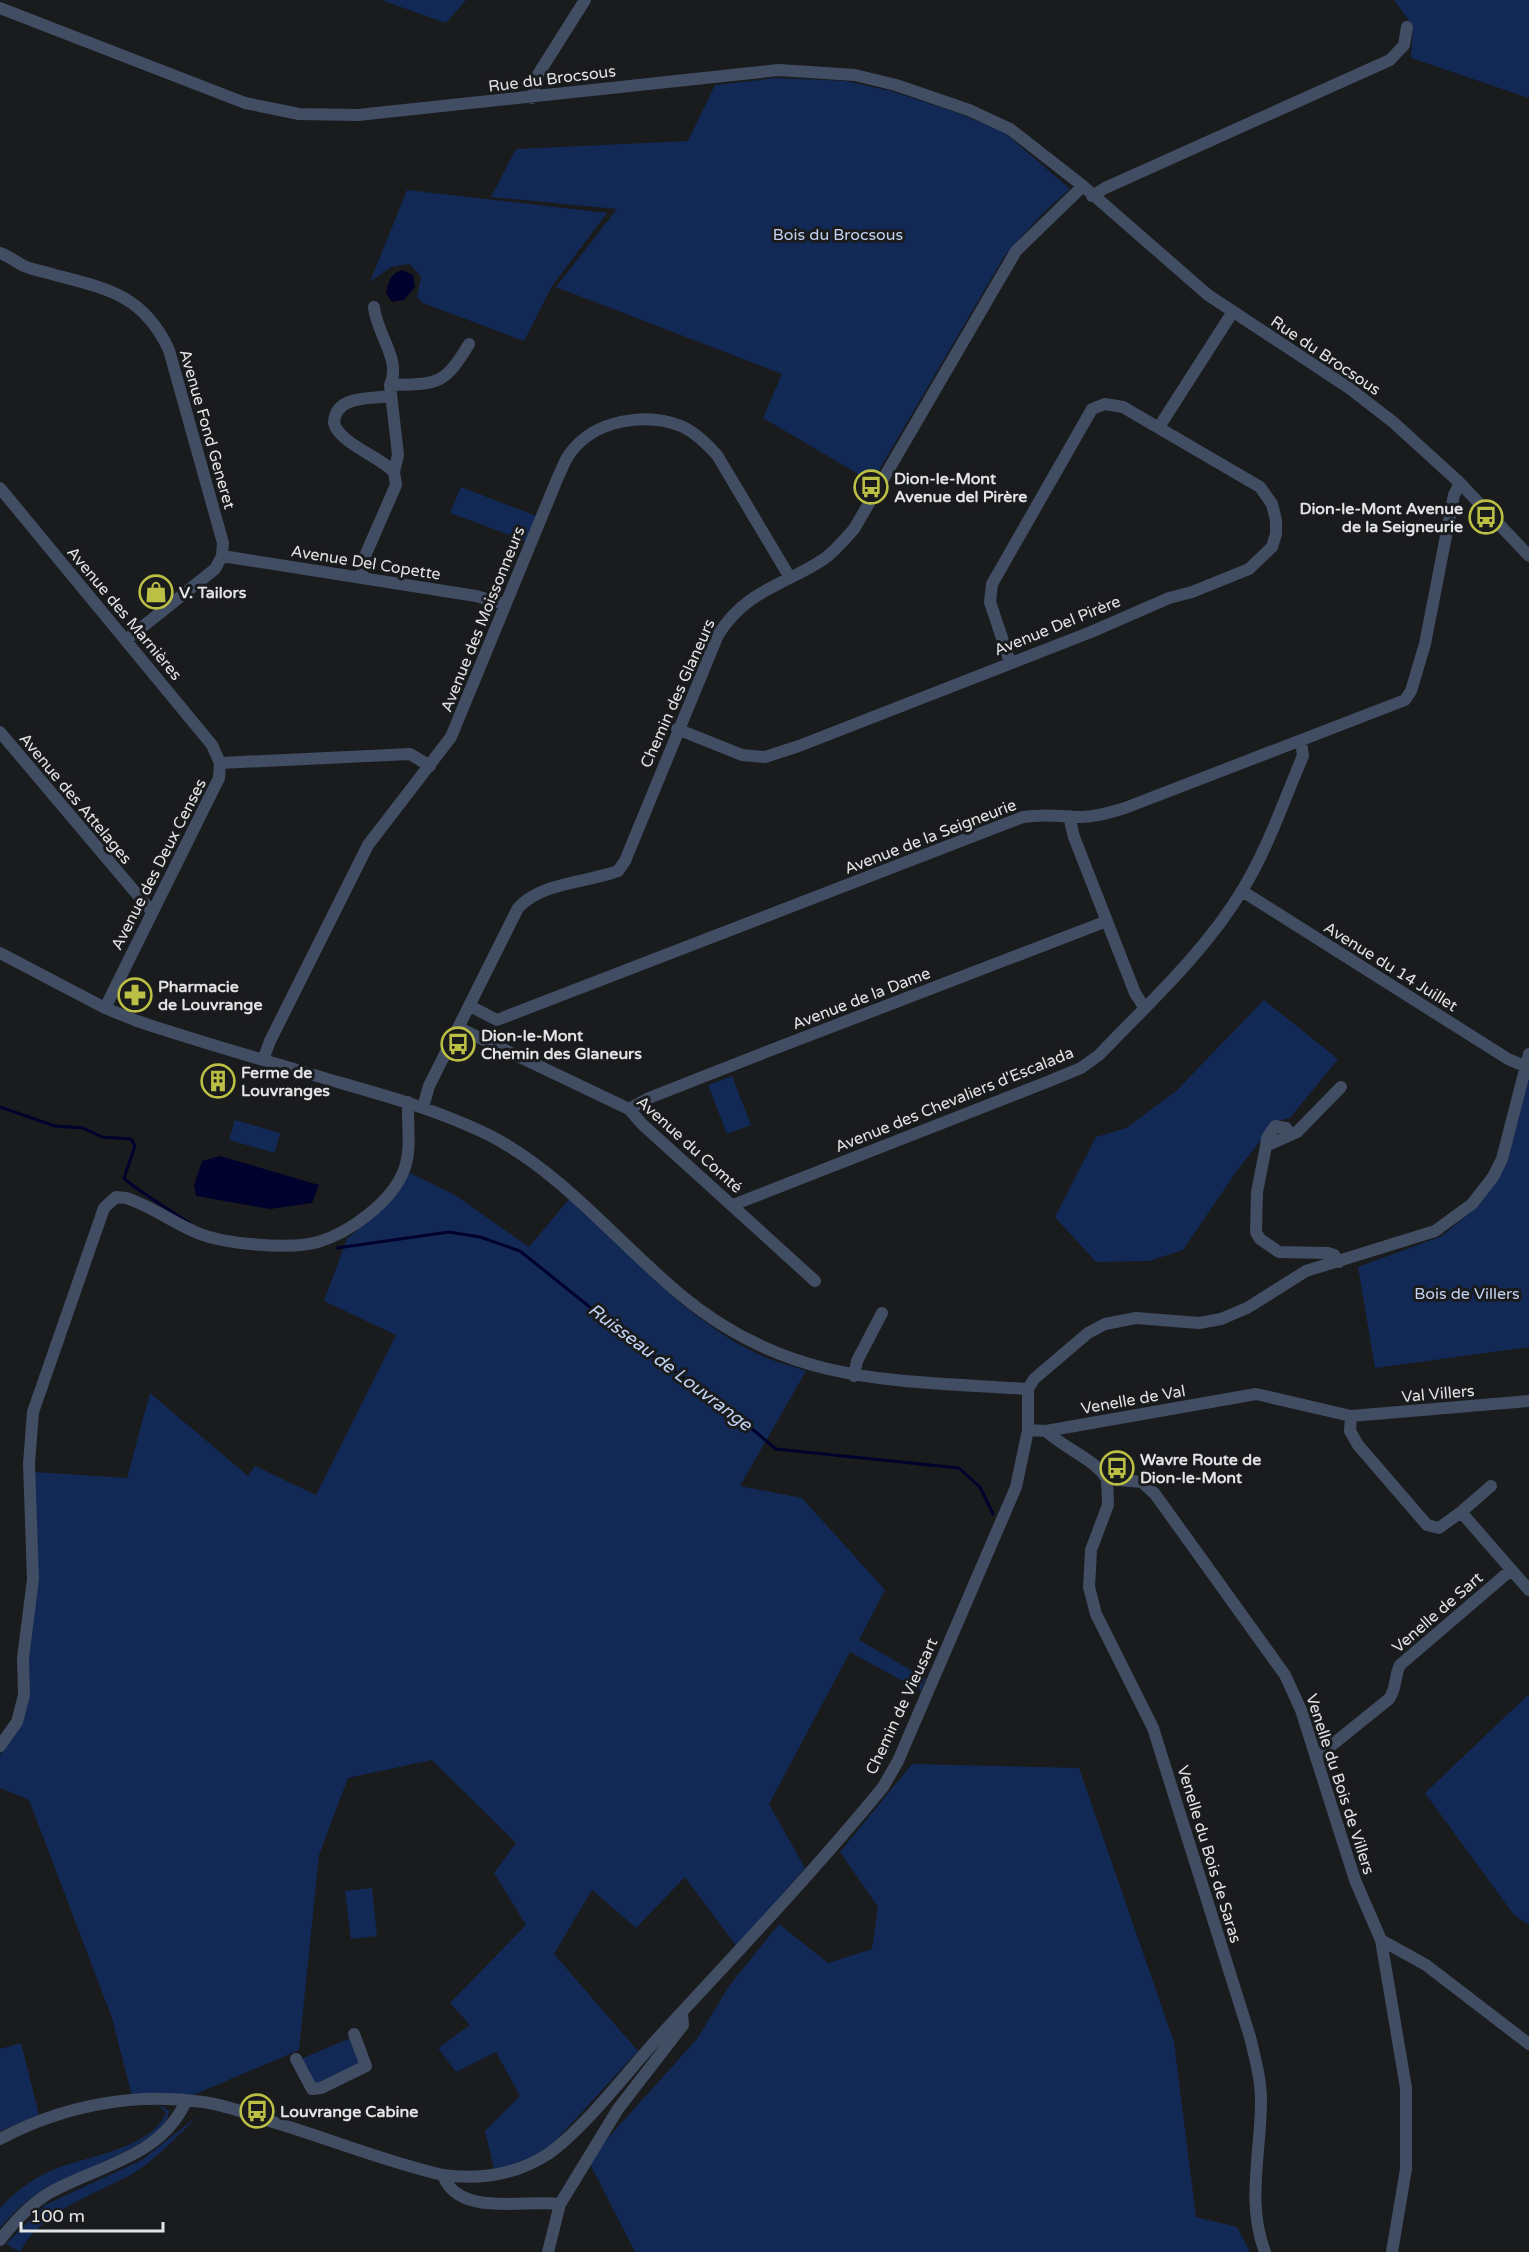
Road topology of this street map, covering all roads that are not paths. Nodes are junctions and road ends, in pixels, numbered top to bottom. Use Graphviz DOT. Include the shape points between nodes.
graph roads {
  1 [pos="585,0"];
  2 [pos="0,8"];
  3 [pos="1407,27"];
  4 [pos="532,98"];
  5 [pos="1083,186"];
  6 [pos="1092,196"];
  7 [pos="0,253"];
  8 [pos="374,307"];
  9 [pos="1232,313"];
  10 [pos="469,344"];
  11 [pos="390,390"];
  12 [pos="1160,427"];
  13 [pos="394,472"];
  14 [pos="1460,483"];
  15 [pos="0,488"];
  16 [pos="222,556"];
  17 [pos="1529,556"];
  18 [pos="789,576"];
  19 [pos="361,578"];
  20 [pos="504,604"];
  21 [pos="126,640"];
  22 [pos="1010,662"];
  23 [pos="677,729"];
  24 [pos="0,732"];
  25 [pos="1301,741"];
  26 [pos="220,763"];
  27 [pos="430,765"];
  28 [pos="1069,816"];
  29 [pos="1242,891"];
  30 [pos="152,912"];
  31 [pos="1107,921"];
  32 [pos="0,953"];
  33 [pos="470,1006"];
  34 [pos="1144,1007"];
  35 [pos="105,1008"];
  36 [pos="496,1020"];
  37 [pos="459,1028"];
  38 [pos="488,1039"];
  39 [pos="263,1060"];
  40 [pos="1527,1060"];
  41 [pos="1341,1087"];
  42 [pos="408,1102"];
  43 [pos="423,1107"];
  44 [pos="628,1109"];
  45 [pos="733,1205"];
  46 [pos="1339,1262"];
  47 [pos="815,1281"];
  48 [pos="882,1313"];
  49 [pos="854,1376"];
  50 [pos="1028,1389"];
  51 [pos="1243,1395"];
  52 [pos="1529,1401"];
  53 [pos="1351,1416"];
  54 [pos="1028,1430"];
  55 [pos="1046,1431"];
  56 [pos="1107,1479"];
  57 [pos="1491,1486"];
  58 [pos="1461,1512"];
  59 [pos="1511,1570"];
  60 [pos="1529,1590"];
  61 [pos="0,1746"];
  62 [pos="1317,1757"];
  63 [pos="1381,1940"];
  64 [pos="682,2012"];
  65 [pos="354,2034"];
  66 [pos="1529,2044"];
  67 [pos="296,2059"];
  68 [pos="186,2101"];
  69 [pos="0,2139"];
  70 [pos="443,2175"];
  71 [pos="560,2204"];
  72 [pos="0,2240"];
  73 [pos="548,2252"];
  74 [pos="1265,2252"];
  75 [pos="1392,2252"];
  1 -- 4 [label="street" via="537,76"];
  2 -- 4 [label="street, Rue du Brocsous" via="245,103 299,114 358,115"];
  3 -- 6 [label="street" via="1404,45 1390,60"];
  4 -- 5 [label="street, Rue du Brocsous" via="779,70 855,75 906,88 1010,129"];
  5 -- 6 [label="street, Rue du Brocsous"];
  5 -- 18 [label="street, Chemin des Glaneurs" via="1016,251 854,529 825,558"];
  6 -- 9 [label="street, Rue du Brocsous"];
  7 -- 16 [label="street, Avenue Fond Generet" via="25,266 112,290 141,308 154,323 172,361 222,543"];
  8 -- 11 [label="street" via="379,332 390,355 394,377"];
  9 -- 12 [label="street"];
  9 -- 14 [label="street, Rue du Brocsous" via="1358,395"];
  10 -- 11 [label="street" via="445,378"];
  11 -- 13 [label="street" via="398,455"];
  11 -- 13 [label="street" via="347,402 337,410 334,423 342,436"];
  12 -- 22 [label="street, Avenue Del Pirère" via="1123,407 1105,404 1092,409 1084,421 992,584 990,602"];
  12 -- 22 [label="street, Avenue Del Pirère" via="1260,487 1272,504 1276,520 1272,548 1250,569"];
  13 -- 19 [label="street" via="396,485 365,556"];
  14 -- 17 [label="street, Rue du Brocsous"];
  14 -- 25 [label="street, Avenue de la Seigneurie" via="1454,495 1425,644 1405,700"];
  15 -- 21 [label="street, Avenue des Marnières"];
  16 -- 19 [label="street, Avenue Del Copette"];
  16 -- 21 [label="street" via="215,569"];
  18 -- 20 [label="street, Avenue des Moissonneurs" via="717,455 703,440 683,427 640,419 598,430 570,453"];
  18 -- 23 [label="street, Chemin des Glaneurs" via="739,607 728,619"];
  19 -- 20 [label="street, Avenue Del Copette"];
  20 -- 27 [label="street, Avenue des Moissonneurs" via="451,736"];
  21 -- 26 [label="street, Avenue des Marnières" via="212,745"];
  22 -- 23 [label="street, Avenue Del Pirère" via="765,757 742,755"];
  23 -- 33 [label="street, Chemin des Glaneurs" via="618,871 527,898 510,922"];
  24 -- 30 [label="street, Avenue des Attelages"];
  25 -- 28 [label="street, Avenue de la Seigneurie" via="1125,808 1099,816"];
  25 -- 29 [label="street, Avenue des Chevaliers d'Escalada" via="1303,756"];
  26 -- 27 [label="street, Avenue des Deux Censes" via="410,754"];
  26 -- 30 [label="street, Avenue des Deux Censes" via="219,778"];
  27 -- 39 [label="street, Avenue des Moissonneurs" via="368,845"];
  28 -- 31 [label="street"];
  28 -- 36 [label="street, Avenue de la Seigneurie" via="1047,813 1023,817"];
  29 -- 34 [label="street, Avenue des Chevaliers d'Escalada" via="1211,934"];
  29 -- 40 [label="street, Avenue du 14 Juillet" via="1508,1059"];
  30 -- 35 [label="street, Avenue des Deux Censes"];
  31 -- 34 [label="street"];
  31 -- 44 [label="street, Avenue de la Dame"];
  32 -- 35 [label="street"];
  33 -- 36 [label="street"];
  33 -- 37 [label="street, Chemin des Glaneurs"];
  34 -- 45 [label="street, Avenue des Chevaliers d'Escalada" via="1100,1055 1081,1068"];
  35 -- 39 [label="street"];
  36 -- 38 [label="street"];
  37 -- 38 [label="street, Avenue du Comté"];
  37 -- 43 [label="street, Chemin des Glaneurs" via="429,1086"];
  38 -- 44 [label="street, Avenue du Comté"];
  39 -- 42 [label="street"];
  40 -- 46 [label="street" via="1502,1159 1473,1204 1435,1231"];
  41 -- 46 [label="street" via="1318,1114 1291,1135 1286,1128 1275,1126 1268,1138 1257,1192 1256,1232 1275,1251 1328,1253"];
  42 -- 43 [label="street"];
  42 -- 61 [label="street" via="407,1160 400,1179 382,1202 359,1220 317,1242 285,1245 220,1239 200,1234 126,1198 116,1197 104,1208 33,1412 29,1464 33,1579 23,1658 24,1695 17,1722"];
  43 -- 49 [label="street" via="493,1137 536,1163 682,1296 724,1326 766,1349"];
  44 -- 45 [label="street, Avenue du Comté"];
  45 -- 47 [label="street, Avenue du Comté"];
  46 -- 50 [label="street" via="1306,1271 1221,1319 1199,1323 1129,1318 1105,1324 1034,1378"];
  48 -- 49 [label="street" via="857,1361"];
  49 -- 50 [label="street"];
  50 -- 54 [label="street, Chemin de Vieusart"];
  51 -- 53 [label="street, Val Villers" via="1269,1395"];
  51 -- 55 [label="street, Venelle de Val"];
  52 -- 53 [label="street, Val Villers"];
  53 -- 58 [label="street" via="1350,1431 1358,1445 1427,1525 1439,1528"];
  54 -- 55 [label="street, Venelle de Val"];
  54 -- 64 [label="street, Chemin de Vieusart" via="1022,1469 1010,1504 888,1778"];
  55 -- 56 [label="street" via="1059,1444 1100,1469"];
  56 -- 62 [label="street, Venelle du Bois de Villers" via="1142,1482 1155,1494 1285,1675 1302,1710"];
  56 -- 74 [label="street, Venelle du Bois de Saras" via="1108,1504 1091,1550 1089,1587 1096,1614 1153,1728 1252,2047 1261,2100 1256,2218"];
  57 -- 58 [label="street"];
  58 -- 59 [label="street"];
  59 -- 60 [label="street"];
  59 -- 62 [label="street, Venelle de Sart" via="1400,1665 1389,1699"];
  62 -- 63 [label="street, Venelle du Bois de Villers" via="1355,1880"];
  63 -- 66 [label="street" via="1426,1965"];
  63 -- 75 [label="street, Venelle du Bois de Villers" via="1406,2088 1406,2169"];
  64 -- 70 [label="street, Chemin de Vieusart" via="549,2153 515,2171 473,2177"];
  64 -- 71 [label="street, Chemin de Vieusart" via="683,2025 618,2109"];
  65 -- 67 [label="street" via="366,2066 321,2088 312,2089"];
  68 -- 69 [label="street, Chemin de Vieusart" via="136,2100 95,2105 36,2122"];
  68 -- 70 [label="street, Chemin de Vieusart" via="245,2113"];
  68 -- 72 [label="street" via="173,2124 143,2150 49,2193"];
  70 -- 71 [label="street, Chemin de Vieusart" via="453,2192 477,2200 499,2205"];
  71 -- 73 [label="street"];
}
